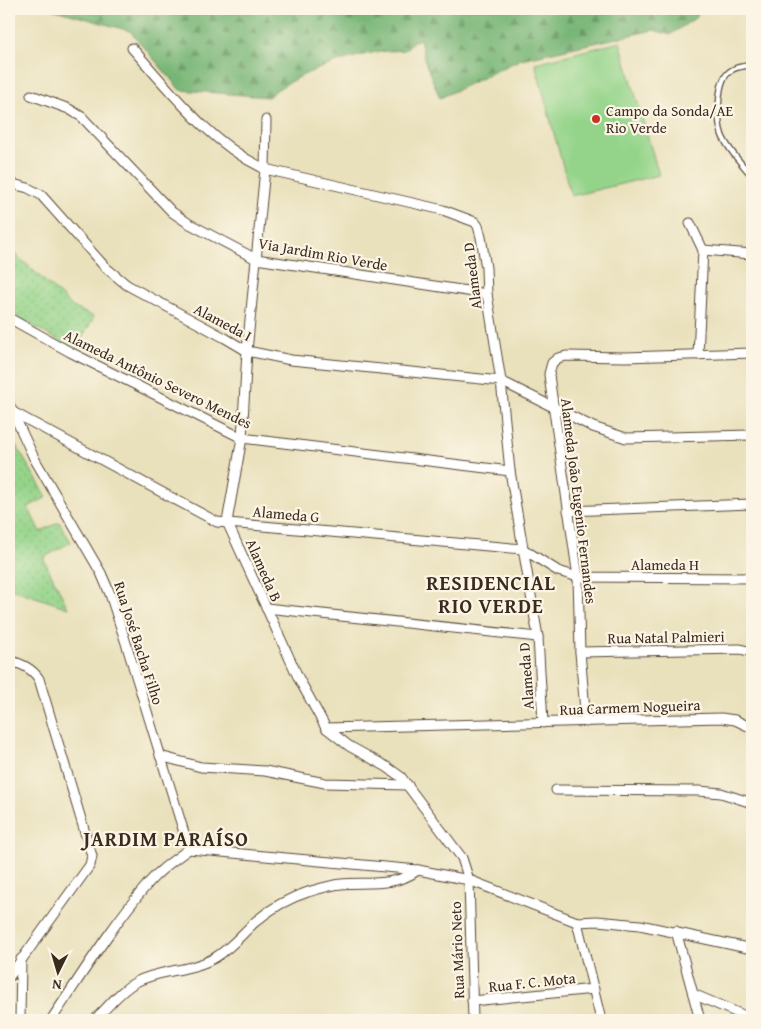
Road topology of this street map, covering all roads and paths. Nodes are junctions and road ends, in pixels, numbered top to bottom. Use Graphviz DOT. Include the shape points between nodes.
graph roads {
  1 [pos="132,48"];
  2 [pos="752,65"];
  3 [pos="31,95"];
  4 [pos="266,120"];
  5 [pos="265,169"];
  6 [pos="752,176"];
  7 [pos="9,183"];
  8 [pos="690,222"];
  9 [pos="703,250"];
  10 [pos="752,254"];
  11 [pos="256,259"];
  12 [pos="487,294"];
  13 [pos="9,318"];
  14 [pos="247,352"];
  15 [pos="752,353"];
  16 [pos="698,355"];
  17 [pos="501,381"];
  18 [pos="554,406"];
  19 [pos="10,408"];
  20 [pos="752,435"];
  21 [pos="242,438"];
  22 [pos="510,471"];
  23 [pos="752,504"];
  24 [pos="568,511"];
  25 [pos="227,522"];
  26 [pos="523,550"];
  27 [pos="578,577"];
  28 [pos="752,578"];
  29 [pos="266,608"];
  30 [pos="538,637"];
  31 [pos="580,652"];
  32 [pos="752,652"];
  33 [pos="9,660"];
  34 [pos="586,722"];
  35 [pos="543,723"];
  36 [pos="326,728"];
  37 [pos="752,728"];
  38 [pos="160,756"];
  39 [pos="408,785"];
  40 [pos="556,790"];
  41 [pos="752,802"];
  42 [pos="189,849"];
  43 [pos="418,870"];
  44 [pos="469,880"];
  45 [pos="576,922"];
  46 [pos="676,931"];
  47 [pos="752,949"];
  48 [pos="21,959"];
  49 [pos="9,977"];
  50 [pos="594,989"];
  51 [pos="694,994"];
  52 [pos="472,1001"];
  53 [pos="752,1019"];
  54 [pos="20,1020"];
  55 [pos="51,1020"];
  56 [pos="94,1020"];
  57 [pos="473,1020"];
  58 [pos="601,1020"];
  59 [pos="700,1020"];
  1 -- 5 [label="street, Alameda D" via="221,142"];
  2 -- 6 [label="lane" via="737,67 725,75 720,95 720,127 726,142"];
  3 -- 11 [label="street, Via Jardim Rio Verde" via="82,117 180,219"];
  4 -- 5 [label="street"];
  5 -- 11 [label="street"];
  5 -- 12 [label="street, Alameda D" via="469,218 477,224 480,232"];
  7 -- 14 [label="street, Alameda I" via="41,195 105,267 127,285"];
  8 -- 9 [label="street"];
  9 -- 10 [label="street"];
  9 -- 16 [label="street"];
  11 -- 12 [label="street, Via Jardim Rio Verde"];
  11 -- 14 [label="street"];
  12 -- 17 [label="street, Alameda D"];
  13 -- 21 [label="street, Alameda Antônio Severo Mendes"];
  14 -- 17 [label="street, Alameda I" via="291,360"];
  14 -- 21 [label="street"];
  15 -- 16 [label="street"];
  16 -- 18 [label="street, Alameda João Eugenio Fernandes" via="558,358 552,363 549,374"];
  17 -- 18 [label="street, Alameda I"];
  17 -- 22 [label="street, Alameda D"];
  18 -- 20 [label="street, Alameda I" via="593,427 626,438"];
  18 -- 24 [label="street, Alameda João Eugenio Fernandes"];
  19 -- 25 [label="street, Alameda G" via="210,519"];
  19 -- 38 [label="street, Rua José Bacha Filho" via="34,458 104,581"];
  21 -- 22 [label="street, Alameda Antônio Severo Mendes"];
  21 -- 25 [label="street"];
  22 -- 26 [label="street, Alameda D"];
  23 -- 24 [label="street"];
  24 -- 27 [label="street, Alameda João Eugenio Fernandes"];
  25 -- 26 [label="street, Alameda G"];
  25 -- 29 [label="street, Alameda B"];
  26 -- 27 [label="street, Alameda G" via="558,570"];
  26 -- 30 [label="street, Alameda D"];
  27 -- 28 [label="street, Alameda H"];
  27 -- 31 [label="street, Alameda João Eugenio Fernandes"];
  29 -- 30 [label="street"];
  29 -- 36 [label="street, Alameda B"];
  30 -- 35 [label="street, Alameda D"];
  31 -- 32 [label="street, Rua Natal Palmieri" via="740,649"];
  31 -- 34 [label="street, Alameda João Eugenio Fernandes"];
  33 -- 48 [label="street" via="32,670 41,685 92,856 90,866"];
  34 -- 35 [label="street, Rua Carmem Nogueira"];
  34 -- 37 [label="street, Rua Carmem Nogueira" via="731,718"];
  35 -- 36 [label="street, Rua Carmem Nogueira"];
  36 -- 39 [label="street, Rua Mário Neto" via="349,746 397,774"];
  38 -- 39 [label="street" via="200,768 265,771 325,783"];
  38 -- 42 [label="street, Rua José Bacha Filho"];
  39 -- 44 [label="street, Rua Mário Neto" via="462,858"];
  40 -- 41 [label="street" via="699,791"];
  42 -- 43 [label="street"];
  42 -- 55 [label="street" via="146,886"];
  43 -- 44 [label="street"];
  43 -- 56 [label="street" via="408,877 381,884 339,884 291,899 268,912 213,959 196,967 134,983"];
  44 -- 45 [label="street"];
  44 -- 52 [label="street, Rua Mário Neto"];
  45 -- 46 [label="street" via="620,922"];
  45 -- 50 [label="street"];
  46 -- 47 [label="street"];
  46 -- 51 [label="street"];
  48 -- 49 [label="street"];
  48 -- 54 [label="street"];
  50 -- 52 [label="street, Rua F. C. Mota"];
  50 -- 58 [label="street"];
  51 -- 53 [label="street"];
  51 -- 59 [label="street"];
  52 -- 57 [label="street, Rua Mário Neto"];
}
